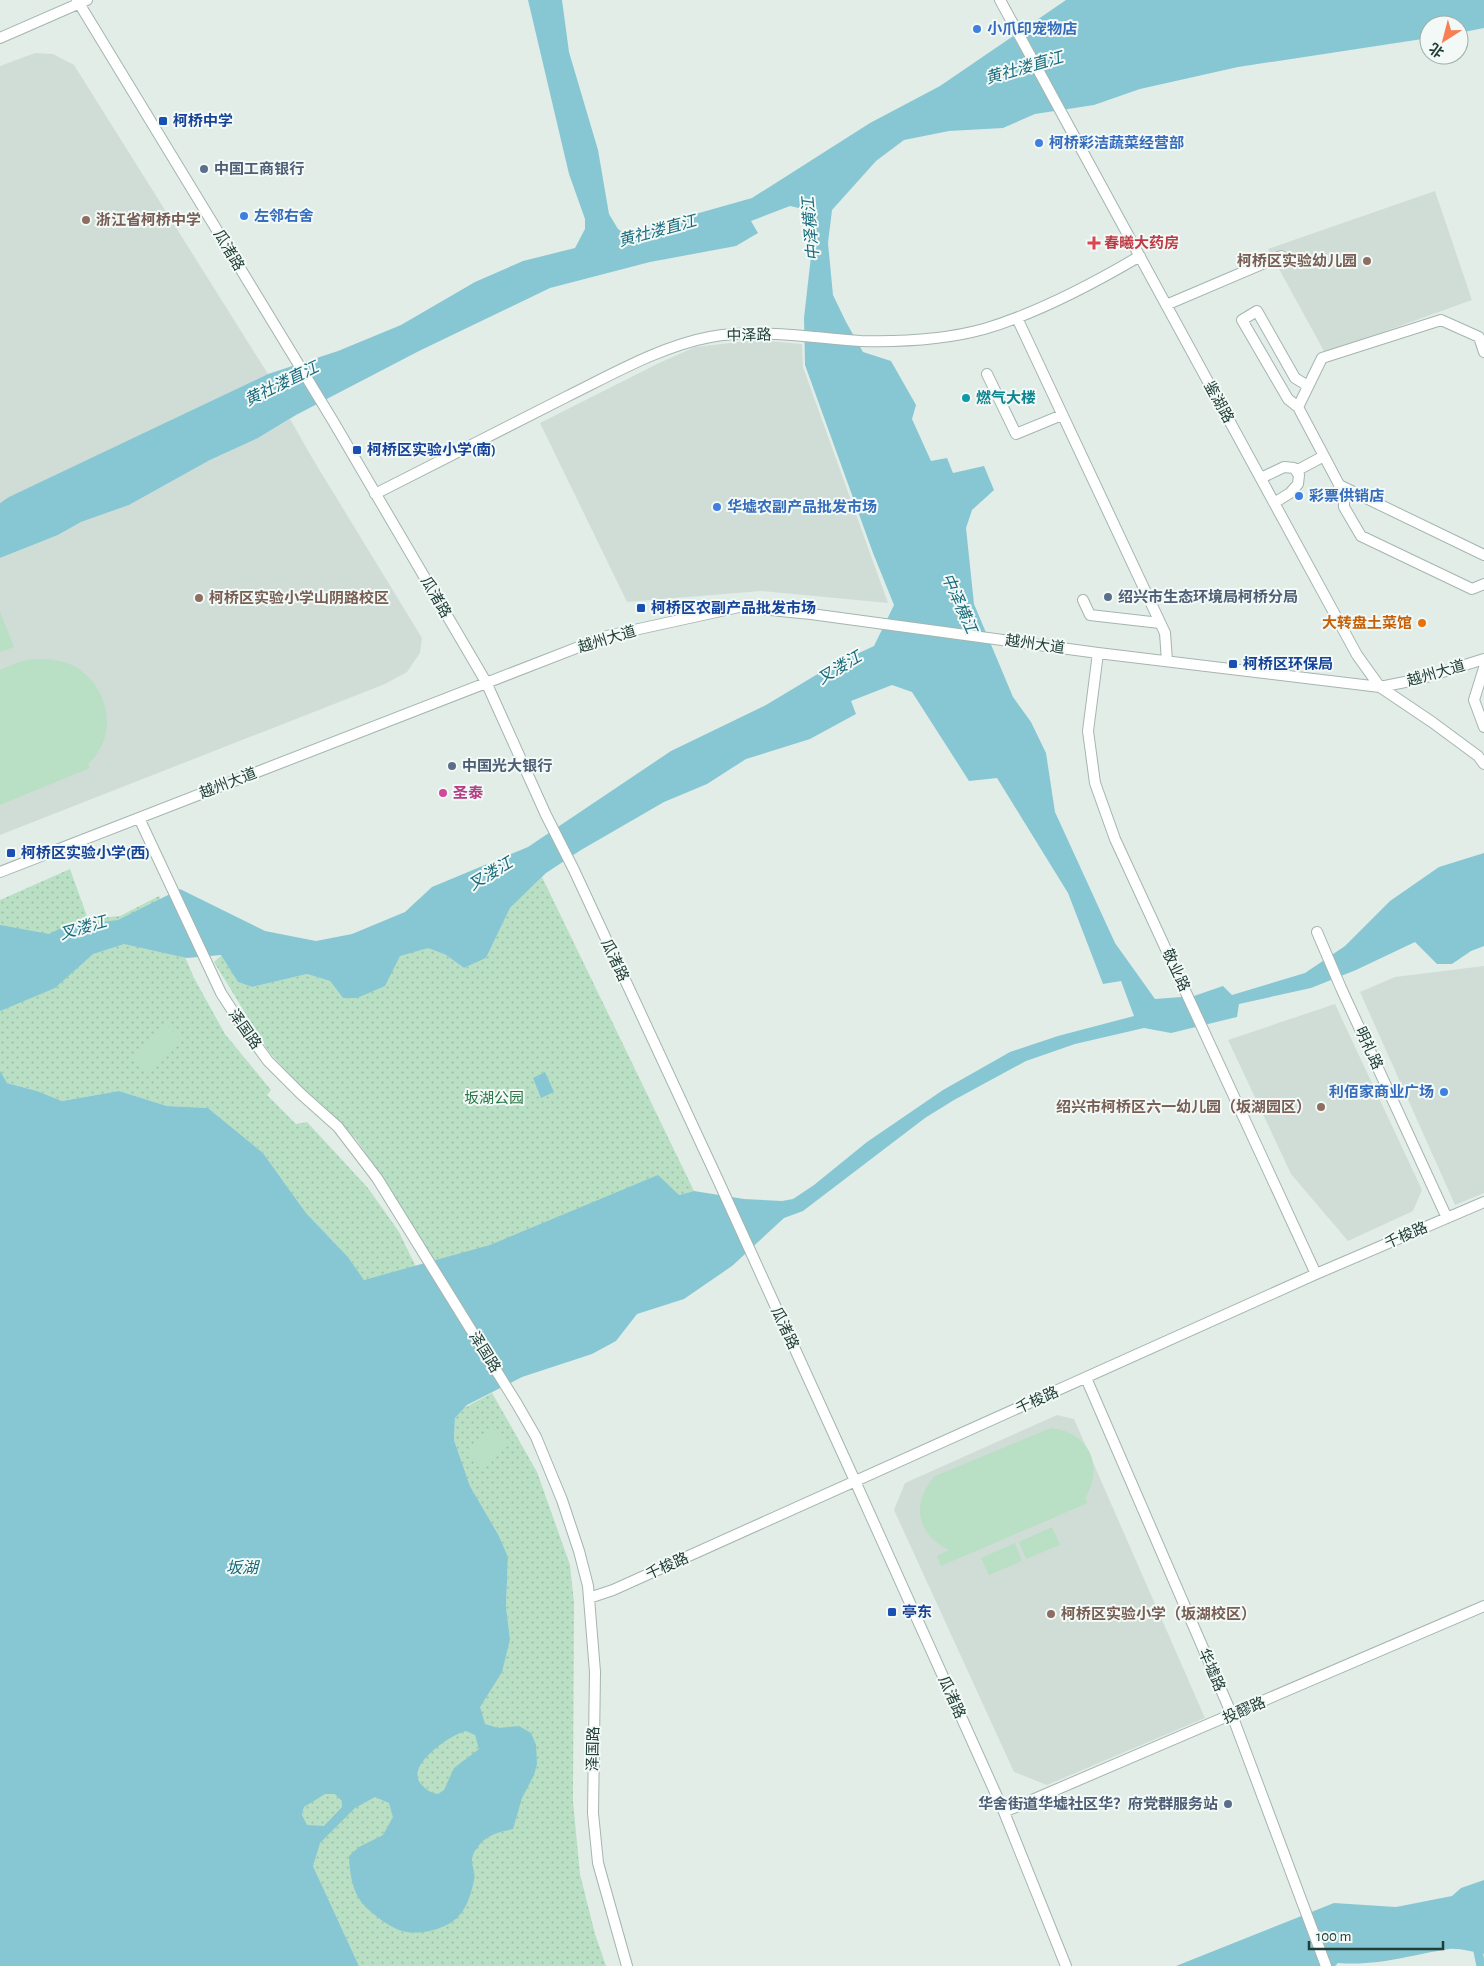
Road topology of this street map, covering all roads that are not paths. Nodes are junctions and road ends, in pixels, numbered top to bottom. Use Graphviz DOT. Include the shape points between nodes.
graph roads {
  1 [pos="1000,0"];
  2 [pos="81,1"];
  3 [pos="0,38"];
  4 [pos="1140,256"];
  5 [pos="1281,256"];
  6 [pos="1166,304"];
  7 [pos="1016,318"];
  8 [pos="1484,352"];
  9 [pos="988,374"];
  10 [pos="1308,386"];
  11 [pos="1298,407"];
  12 [pos="1062,415"];
  13 [pos="1324,456"];
  14 [pos="1296,471"];
  15 [pos="1261,478"];
  16 [pos="1339,485"];
  17 [pos="376,494"];
  18 [pos="1274,502"];
  19 [pos="1484,555"];
  20 [pos="1484,584"];
  21 [pos="1084,600"];
  22 [pos="1160,623"];
  23 [pos="1098,653"];
  24 [pos="1484,659"];
  25 [pos="1167,661"];
  26 [pos="1484,668"];
  27 [pos="486,682"];
  28 [pos="1380,687"];
  29 [pos="1484,727"];
  30 [pos="1484,764"];
  31 [pos="139,818"];
  32 [pos="0,872"];
  33 [pos="1317,932"];
  34 [pos="1484,1202"];
  35 [pos="1447,1218"];
  36 [pos="1316,1274"];
  37 [pos="1086,1378"];
  38 [pos="855,1481"];
  39 [pos="589,1598"];
  40 [pos="1484,1606"];
  41 [pos="1232,1715"];
  42 [pos="1004,1812"];
  43 [pos="628,1966"];
  44 [pos="1066,1966"];
  45 [pos="1326,1966"];
  1 -- 4 [label="street, 鉴湖路"];
  2 -- 3 [label="street"];
  2 -- 17 [label="street, 瓜渚路"];
  4 -- 6 [label="street, 鉴湖路"];
  4 -- 7 [label="street, 中泽路"];
  5 -- 6 [label="street"];
  6 -- 15 [label="street, 鉴湖路"];
  7 -- 12 [label="street"];
  7 -- 17 [label="street, 中泽路" via="982,329 919,340 863,341 748,332 683,344 624,369"];
  8 -- 10 [label="street" via="1479,337 1441,320 1322,358"];
  9 -- 12 [label="street" via="1016,434"];
  10 -- 11 [label="street"];
  10 -- 11 [label="street" via="1295,378 1258,311 1242,320 1288,399"];
  11 -- 13 [label="street"];
  12 -- 22 [label="street"];
  13 -- 14 [label="street"];
  13 -- 16 [label="street"];
  14 -- 15 [label="street" via="1284,467"];
  14 -- 18 [label="street" via="1298,484"];
  15 -- 18 [label="street, 鉴湖路"];
  16 -- 19 [label="street"];
  16 -- 20 [label="street" via="1344,494 1344,507 1361,536 1472,589"];
  17 -- 27 [label="street, 瓜渚路"];
  18 -- 28 [label="street, 鉴湖路" via="1357,655"];
  21 -- 22 [label="street" via="1090,615"];
  22 -- 25 [label="street" via="1165,633"];
  23 -- 25 [label="street, 越州大道"];
  23 -- 27 [label="street, 越州大道" via="739,607 607,636"];
  23 -- 36 [label="street, 敬业路" via="1088,731 1095,783 1115,839"];
  24 -- 28 [label="street, 越州大道" via="1420,679"];
  25 -- 28 [label="street, 越州大道"];
  26 -- 29 [label="street" via="1474,700"];
  27 -- 31 [label="street, 越州大道"];
  27 -- 38 [label="street, 瓜渚路"];
  28 -- 30 [label="street, 鉴湖路" via="1478,756"];
  31 -- 32 [label="street, 越州大道"];
  31 -- 39 [label="street, 泽国路" via="240,1024 268,1061 338,1127 377,1178 517,1404 536,1437 562,1500 579,1551"];
  33 -- 35 [label="street, 明礼路"];
  34 -- 35 [label="street, 千梭路"];
  35 -- 36 [label="street, 千梭路"];
  36 -- 37 [label="street, 千梭路"];
  37 -- 38 [label="street, 千梭路"];
  37 -- 41 [label="street, 华墟路"];
  38 -- 39 [label="street, 千梭路"];
  38 -- 42 [label="street, 瓜渚路"];
  39 -- 43 [label="street, 泽国路" via="595,1672 593,1813 596,1847"];
  40 -- 41 [label="street, 投醪路"];
  41 -- 42 [label="street, 投醪路"];
  41 -- 45 [label="street, 华墟路"];
  42 -- 44 [label="street, 瓜渚路"];
}
